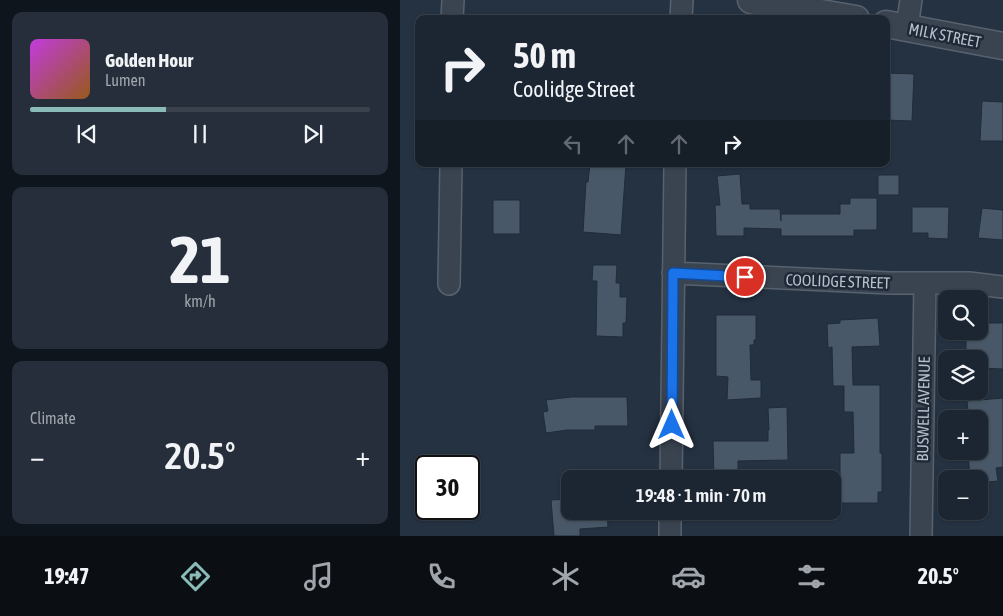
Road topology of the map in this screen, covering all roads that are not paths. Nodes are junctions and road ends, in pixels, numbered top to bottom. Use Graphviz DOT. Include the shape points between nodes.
graph roads {
  1 [pos="453,0"];
  2 [pos="682,0"];
  3 [pos="751,0"];
  4 [pos="911,0"];
  5 [pos="452,15"];
  6 [pos="681,15"];
  7 [pos="832,15"];
  8 [pos="897,26"];
  9 [pos="1003,46"];
  10 [pos="451,167"];
  11 [pos="675,167"];
  12 [pos="673,273"];
  13 [pos="925,283"];
  14 [pos="449,284"];
  15 [pos="1003,287"];
  16 [pos="671,470"];
  17 [pos="670,520"];
  18 [pos="670,536"];
  19 [pos="921,536"];
  1 -- 5 [label="street"];
  2 -- 6 [label="street"];
  3 -- 7 [label="street"];
  4 -- 8 [label="street"];
  8 -- 9 [label="street, MILK STREET"];
  10 -- 14 [label="street"];
  11 -- 12 [label="street"];
  12 -- 13 [label="street, COOLIDGE STREET"];
  12 -- 16 [label="street"];
  13 -- 15 [label="street, COOLIDGE STREET"];
  13 -- 19 [label="street, BUSWELL AVENUE"];
  17 -- 18 [label="street"];
}
